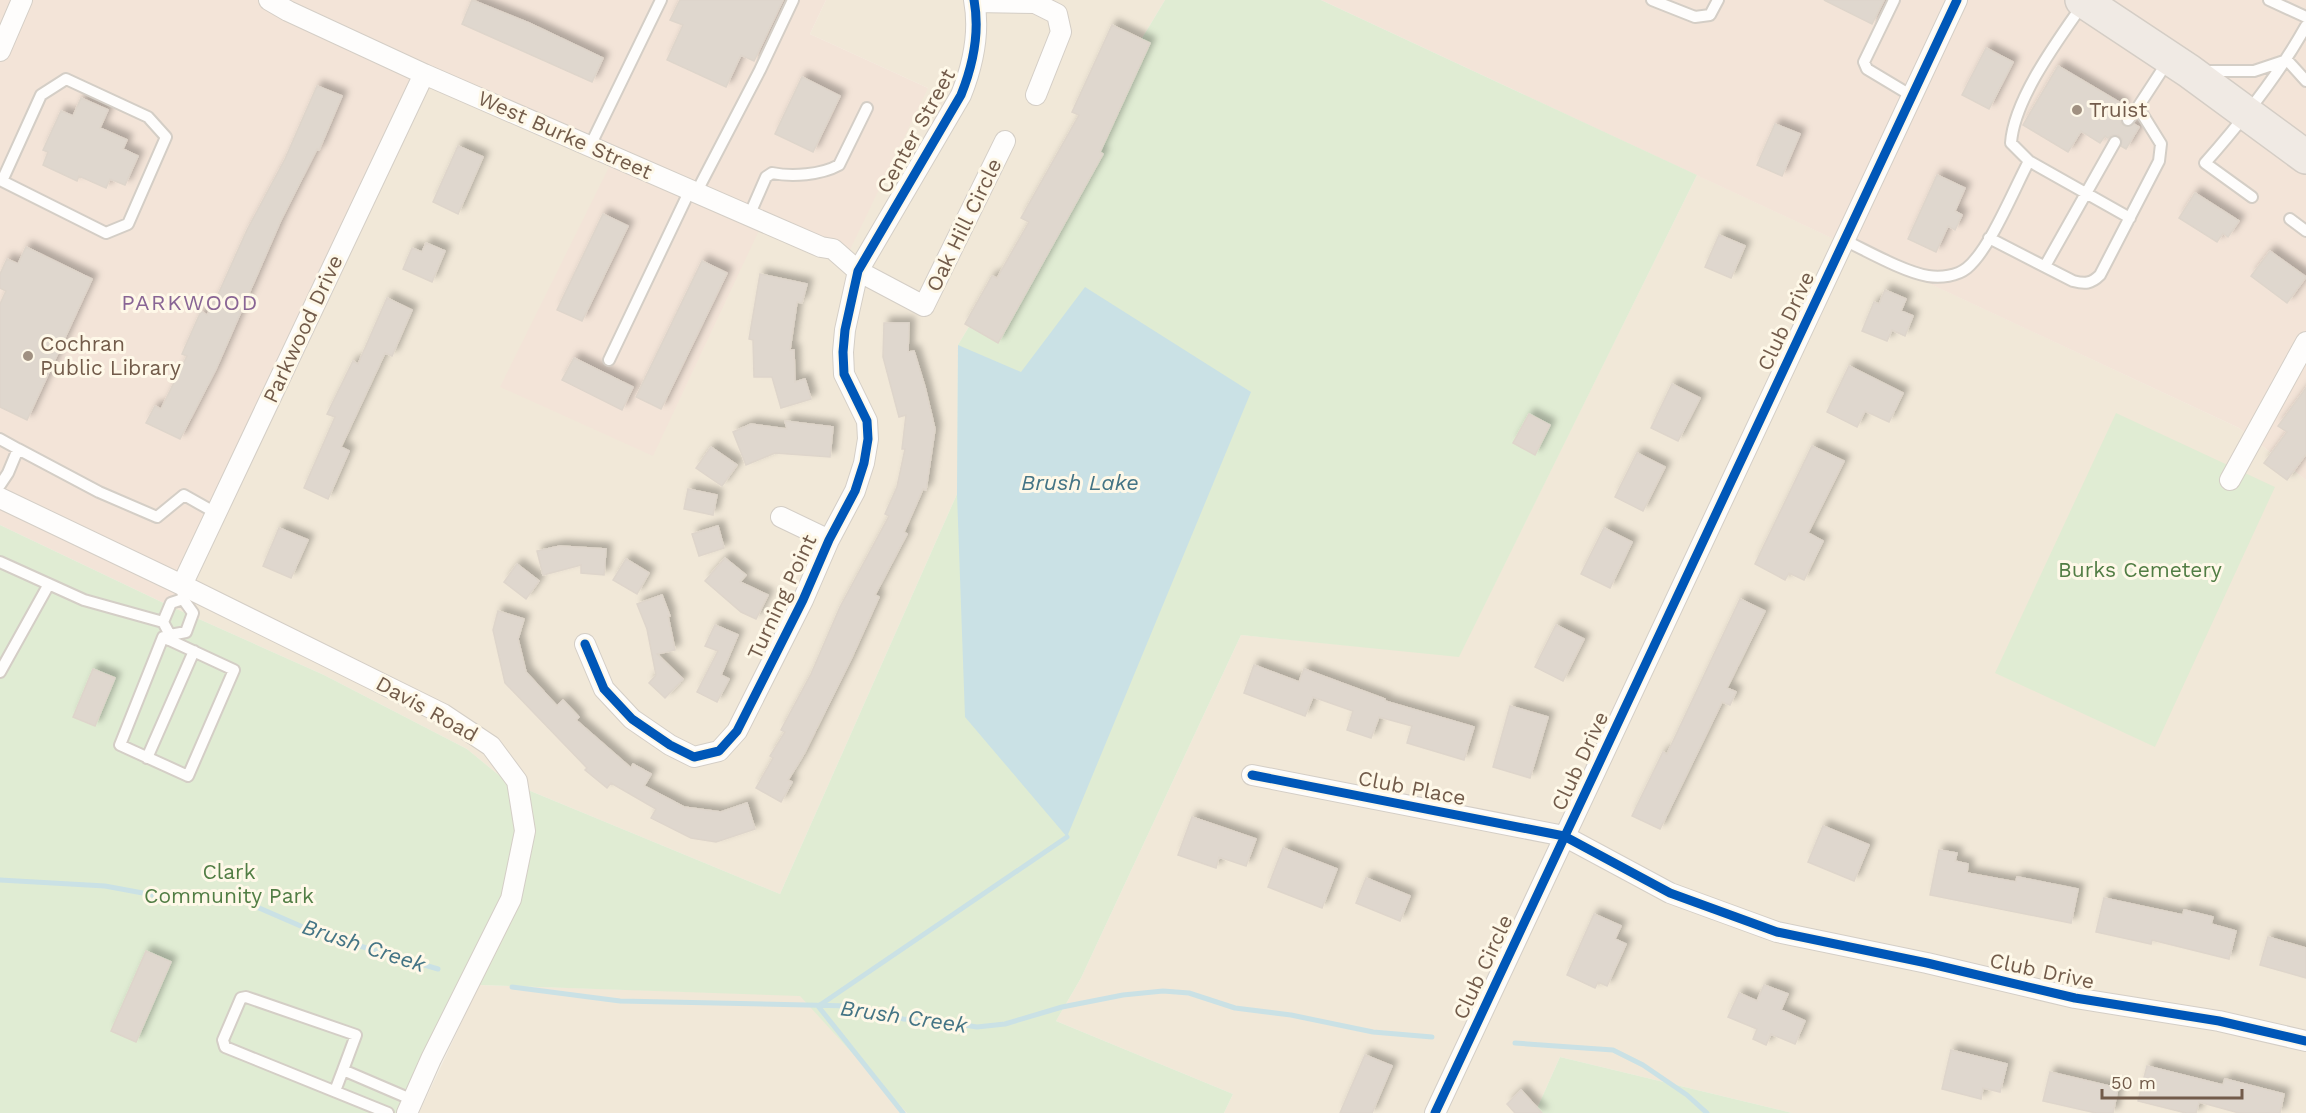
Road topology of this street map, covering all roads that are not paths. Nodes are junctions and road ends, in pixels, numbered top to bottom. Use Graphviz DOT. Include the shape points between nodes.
graph roads {
  1 [pos="22,0"];
  2 [pos="269,0"];
  3 [pos="661,0"];
  4 [pos="793,0"];
  5 [pos="1652,0"];
  6 [pos="1718,0"];
  7 [pos="1894,0"];
  8 [pos="1956,0"];
  9 [pos="2269,0"];
  10 [pos="975,1"];
  11 [pos="2084,1"];
  12 [pos="2306,17"];
  13 [pos="2306,26"];
  14 [pos="0,51"];
  15 [pos="2287,60"];
  16 [pos="2180,65"];
  17 [pos="424,74"];
  18 [pos="2306,81"];
  19 [pos="1036,95"];
  20 [pos="1912,96"];
  21 [pos="2138,107"];
  22 [pos="867,108"];
  23 [pos="2247,115"];
  24 [pos="2128,120"];
  25 [pos="1005,141"];
  26 [pos="2115,142"];
  27 [pos="590,146"];
  28 [pos="2306,157"];
  29 [pos="2029,161"];
  30 [pos="1,183"];
  31 [pos="693,191"];
  32 [pos="2086,193"];
  33 [pos="2252,197"];
  34 [pos="749,216"];
  35 [pos="2130,218"];
  36 [pos="2290,219"];
  37 [pos="2306,231"];
  38 [pos="1989,238"];
  39 [pos="1844,240"];
  40 [pos="2045,266"];
  41 [pos="858,271"];
  42 [pos="2306,342"];
  43 [pos="609,360"];
  44 [pos="0,439"];
  45 [pos="18,449"];
  46 [pos="2230,480"];
  47 [pos="0,485"];
  48 [pos="0,498"];
  49 [pos="216,513"];
  50 [pos="781,517"];
  51 [pos="829,540"];
  52 [pos="0,562"];
  53 [pos="49,584"];
  54 [pos="183,592"];
  55 [pos="163,622"];
  56 [pos="167,638"];
  57 [pos="585,644"];
  58 [pos="194,651"];
  59 [pos="0,672"];
  60 [pos="147,758"];
  61 [pos="1252,775"];
  62 [pos="1564,836"];
  63 [pos="2306,1041"];
  64 [pos="344,1070"];
  65 [pos="335,1091"];
  66 [pos="405,1110"];
  67 [pos="1435,1113"];
  1 -- 14 [label="street"];
  2 -- 17 [label="street, West Burke Street"];
  3 -- 27 [label="lane"];
  4 -- 31 [label="lane" via="760,70"];
  5 -- 6 [label="lane" via="1695,17 1710,15"];
  7 -- 20 [label="lane" via="1864,63 1867,69"];
  8 -- 20 [label="street, Club Drive"];
  9 -- 12 [label="lane"];
  10 -- 19 [label="street" via="1035,3 1057,14 1061,32"];
  10 -- 41 [label="street, Center Street" via="974,54 961,95"];
  11 -- 16 [label="highway"];
  11 -- 29 [label="lane" via="2039,70 2012,128 2011,142"];
  13 -- 15 [label="lane"];
  15 -- 16 [label="lane" via="2254,71"];
  15 -- 18 [label="lane"];
  15 -- 23 [label="lane"];
  16 -- 21 [label="lane"];
  16 -- 23 [label="highway"];
  17 -- 27 [label="street, West Burke Street"];
  17 -- 49 [label="street, Parkwood Drive"];
  20 -- 39 [label="street, Club Drive"];
  21 -- 24 [label="lane"];
  21 -- 35 [label="lane" via="2161,144 2159,161"];
  22 -- 34 [label="lane" via="839,165 820,172 772,173 766,177"];
  23 -- 28 [label="highway"];
  23 -- 33 [label="lane" via="2205,163"];
  25 -- 41 [label="street, Oak Hill Circle" via="924,306"];
  26 -- 32 [label="lane"];
  27 -- 31 [label="street, West Burke Street"];
  29 -- 32 [label="lane"];
  29 -- 38 [label="lane"];
  30 -- 30 [label="lane" via="40,94 66,79 148,117 166,137 128,224 106,233"];
  31 -- 34 [label="street, West Burke Street"];
  31 -- 43 [label="lane"];
  32 -- 35 [label="lane"];
  32 -- 40 [label="lane"];
  34 -- 41 [label="street, West Burke Street" via="833,249"];
  35 -- 40 [label="lane" via="2095,281 2085,285"];
  36 -- 37 [label="lane"];
  38 -- 39 [label="lane" via="1966,269 1948,276 1927,276"];
  38 -- 40 [label="lane"];
  39 -- 62 [label="street, Club Drive"];
  41 -- 51 [label="street, Turning Point" via="845,330 844,374 867,421 868,439 855,491"];
  42 -- 46 [label="street"];
  44 -- 45 [label="lane"];
  45 -- 47 [label="lane"];
  45 -- 49 [label="lane" via="99,492 158,517 184,495"];
  48 -- 54 [label="street, Davis Road"];
  49 -- 54 [label="street, Parkwood Drive"];
  50 -- 51 [label="street"];
  51 -- 57 [label="street, Turning Point" via="737,731 719,751 694,757 632,719 604,689"];
  52 -- 53 [label="lane"];
  53 -- 55 [label="lane" via="84,600"];
  53 -- 59 [label="lane"];
  54 -- 55 [label="lane" via="171,603"];
  54 -- 56 [label="lane" via="193,613 186,632"];
  54 -- 66 [label="street, Davis Road" via="443,714 491,746 517,781 525,831 511,899"];
  55 -- 56 [label="lane"];
  56 -- 58 [label="lane"];
  56 -- 60 [label="lane" via="120,745"];
  58 -- 60 [label="lane"];
  58 -- 60 [label="lane" via="234,670 188,776"];
  61 -- 62 [label="street, Club Place"];
  62 -- 63 [label="street, Club Drive" via="1670,893 1777,932 2075,998 2218,1021"];
  62 -- 67 [label="street, Club Circle"];
  64 -- 65 [label="lane"];
  64 -- 65 [label="lane" via="356,1035 240,998 224,1040 225,1047"];
  64 -- 66 [label="lane"];
  65 -- 66 [label="lane"];
}
